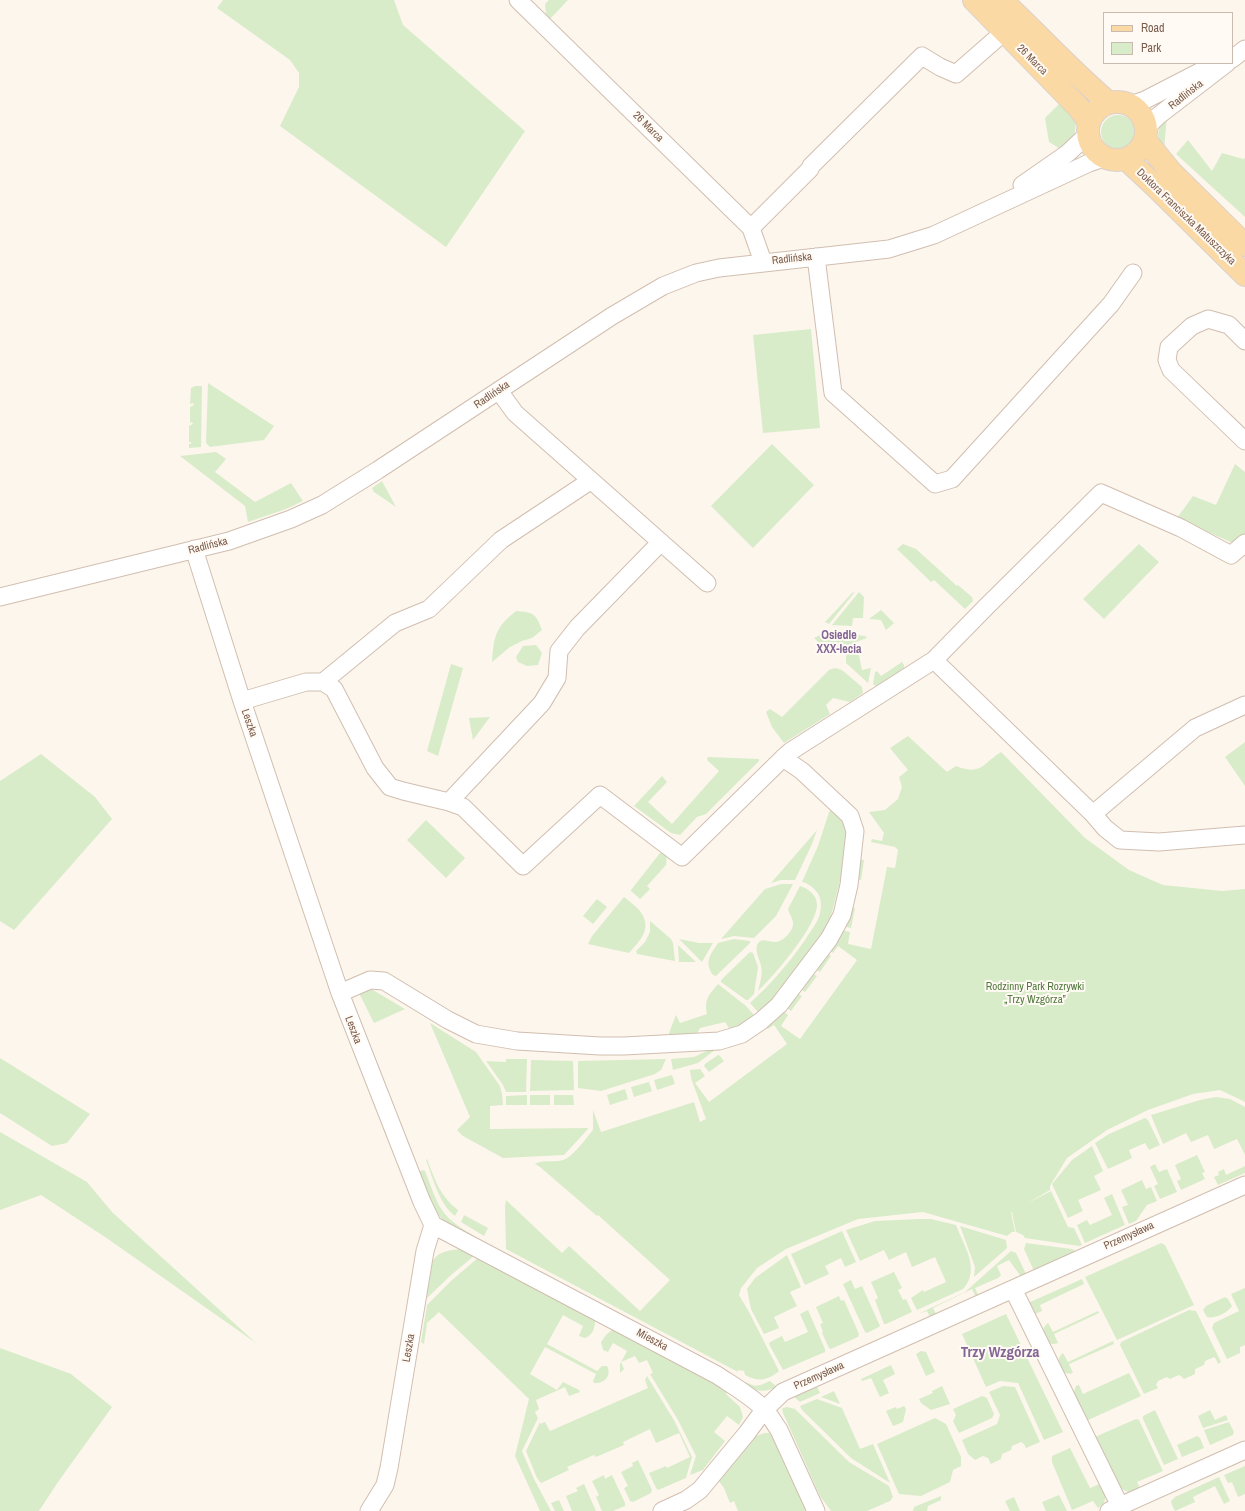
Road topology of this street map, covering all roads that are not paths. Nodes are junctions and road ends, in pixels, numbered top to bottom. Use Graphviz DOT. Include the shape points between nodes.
graph roads {
  1 [pos="518,0"];
  2 [pos="974,0"];
  3 [pos="1001,0"];
  4 [pos="1004,32"];
  5 [pos="1245,49"];
  6 [pos="1233,55"];
  7 [pos="1233,58"];
  8 [pos="1214,64"];
  9 [pos="1226,64"];
  10 [pos="1120,104"];
  11 [pos="1088,128"];
  12 [pos="1146,134"];
  13 [pos="1104,158"];
  14 [pos="1126,160"];
  15 [pos="986,210"];
  16 [pos="751,228"];
  17 [pos="1245,245"];
  18 [pos="816,257"];
  19 [pos="764,262"];
  20 [pos="1133,273"];
  21 [pos="1245,275"];
  22 [pos="1245,341"];
  23 [pos="499,390"];
  24 [pos="1245,441"];
  25 [pos="590,481"];
  26 [pos="661,542"];
  27 [pos="1245,543"];
  28 [pos="194,549"];
  29 [pos="707,583"];
  30 [pos="0,597"];
  31 [pos="934,660"];
  32 [pos="322,682"];
  33 [pos="242,701"];
  34 [pos="1245,704"];
  35 [pos="783,758"];
  36 [pos="456,805"];
  37 [pos="1093,814"];
  38 [pos="1245,835"];
  39 [pos="340,993"];
  40 [pos="1245,1185"];
  41 [pos="433,1225"];
  42 [pos="1013,1289"];
  43 [pos="764,1410"];
  44 [pos="1245,1450"];
  45 [pos="1121,1508"];
  46 [pos="369,1511"];
  47 [pos="662,1511"];
  48 [pos="816,1511"];
  1 -- 16 [label="street, 26 Marca"];
  2 -- 4 [label="main road, 26 Marca"];
  3 -- 10 [label="main road, 26 Marca" via="1088,86"];
  4 -- 11 [label="main road, 26 Marca" via="1079,108"];
  4 -- 16 [label="street" via="956,74 922,56"];
  5 -- 6 [label="street"];
  5 -- 7 [label="street"];
  8 -- 10 [label="street, Radlińska" via="1145,100"];
  9 -- 12 [label="street, Radlińska" via="1158,116"];
  10 -- 11 [label="main road" via="1097,111"];
  10 -- 12 [label="main road" via="1142,116"];
  11 -- 13 [label="main road" via="1090,144"];
  11 -- 15 [label="street, Radlińska" via="1068,153"];
  12 -- 14 [label="main road" via="1138,152"];
  12 -- 17 [label="main road, Doktora Franciszka Matuszczyka" via="1171,172"];
  13 -- 14 [label="main road"];
  13 -- 15 [label="street, Radlińska"];
  14 -- 21 [label="main road, Doktora Franciszka Matuszczyka"];
  15 -- 18 [label="street, Radlińska" via="952,228 908,244 888,249"];
  16 -- 19 [label="street, 26 Marca"];
  18 -- 19 [label="street, Radlińska"];
  18 -- 20 [label="street" via="833,393 935,484 952,479 1111,304"];
  19 -- 23 [label="street, Radlińska" via="696,273 663,286"];
  22 -- 24 [label="street" via="1229,325 1208,320 1192,326 1169,347 1167,360 1170,370"];
  23 -- 25 [label="street" via="515,413"];
  23 -- 28 [label="street, Radlińska" via="322,504 291,519 229,541"];
  25 -- 26 [label="street"];
  25 -- 32 [label="street" via="501,540 429,609 395,623"];
  26 -- 29 [label="street"];
  26 -- 36 [label="street" via="577,628 559,651 556,678 542,703"];
  27 -- 31 [label="street" via="1231,555 1181,528 1101,493"];
  28 -- 30 [label="street, Radlińska"];
  28 -- 33 [label="street, Leszka"];
  31 -- 35 [label="street" via="790,751"];
  31 -- 37 [label="street"];
  32 -- 33 [label="street" via="306,682"];
  32 -- 36 [label="street" via="334,689 375,768 390,787"];
  33 -- 39 [label="street, Leszka"];
  34 -- 37 [label="street" via="1195,728"];
  35 -- 36 [label="street" via="682,857 600,795 523,866"];
  35 -- 39 [label="street" via="802,771 850,816 855,831 848,885 842,915 830,939 780,1005 742,1034 719,1040 600,1046 517,1041 476,1034 384,981 370,980"];
  37 -- 38 [label="street" via="1120,840 1160,842"];
  39 -- 41 [label="street, Leszka" via="409,1171"];
  40 -- 42 [label="street, Przemysława"];
  41 -- 43 [label="street, Mieszka" via="717,1374"];
  41 -- 46 [label="street, Leszka" via="425,1251 389,1468 385,1485"];
  42 -- 43 [label="street, Przemysława" via="783,1392"];
  42 -- 45 [label="street"];
  43 -- 47 [label="street, Przemysława" via="700,1490"];
  43 -- 48 [label="street, Mieszka" via="779,1430"];
  44 -- 45 [label="street"];
}
